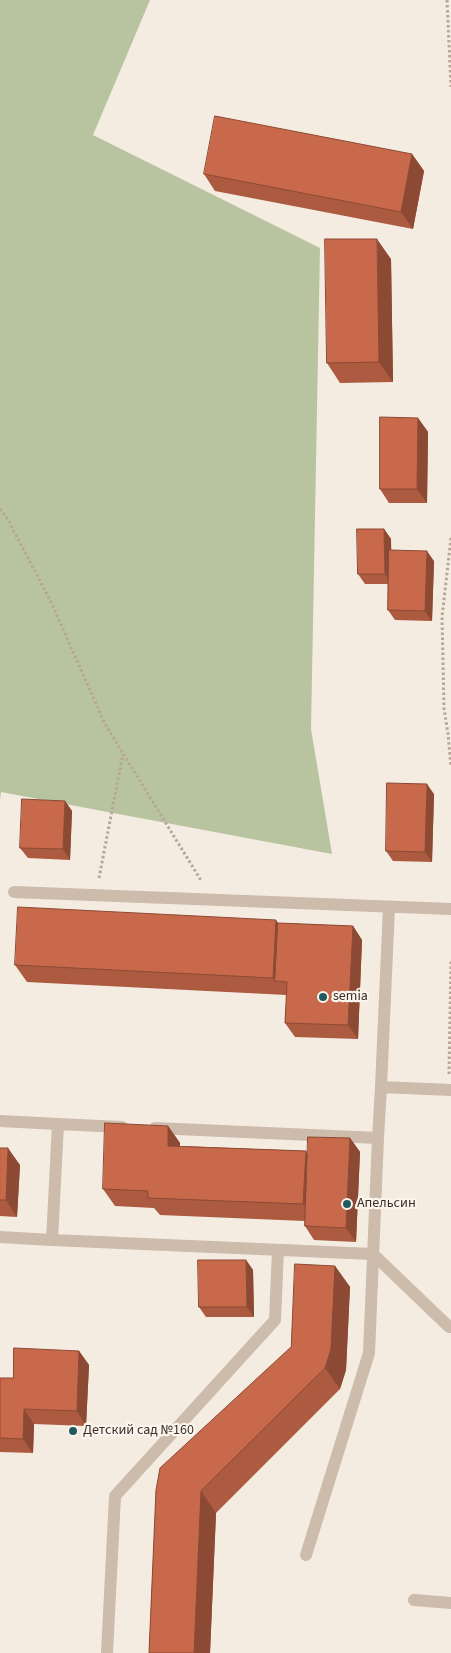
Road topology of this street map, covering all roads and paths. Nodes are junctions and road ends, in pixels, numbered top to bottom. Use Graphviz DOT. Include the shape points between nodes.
graph roads {
  1 [pos="447,0"];
  2 [pos="451,87"];
  3 [pos="0,509"];
  4 [pos="451,538"];
  5 [pos="123,754"];
  6 [pos="451,767"];
  7 [pos="14,892"];
  8 [pos="96,896"];
  9 [pos="213,900"];
  10 [pos="389,907"];
  11 [pos="451,909"];
  12 [pos="451,959"];
  13 [pos="381,1087"];
  14 [pos="449,1090"];
  15 [pos="0,1121"];
  16 [pos="58,1124"];
  17 [pos="378,1138"];
  18 [pos="0,1237"];
  19 [pos="52,1240"];
  20 [pos="278,1250"];
  21 [pos="373,1254"];
  22 [pos="451,1327"];
  23 [pos="306,1555"];
  24 [pos="414,1600"];
  25 [pos="451,1603"];
  26 [pos="107,1653"];
  1 -- 2 [label="path"];
  3 -- 5 [label="path" via="51,602 105,724"];
  4 -- 6 [label="path" via="442,617 444,708"];
  5 -- 8 [label="path"];
  5 -- 9 [label="path"];
  7 -- 8 [label="lane"];
  8 -- 9 [label="lane"];
  9 -- 10 [label="lane"];
  10 -- 11 [label="lane"];
  10 -- 13 [label="lane"];
  12 -- 14 [label="path"];
  13 -- 14 [label="lane"];
  13 -- 17 [label="lane"];
  15 -- 16 [label="lane"];
  16 -- 17 [label="lane"];
  16 -- 19 [label="lane"];
  17 -- 21 [label="lane"];
  18 -- 19 [label="lane"];
  19 -- 20 [label="lane"];
  20 -- 21 [label="lane"];
  20 -- 26 [label="lane" via="275,1320 115,1496"];
  21 -- 22 [label="lane"];
  21 -- 23 [label="lane" via="369,1353"];
  24 -- 25 [label="lane"];
}
